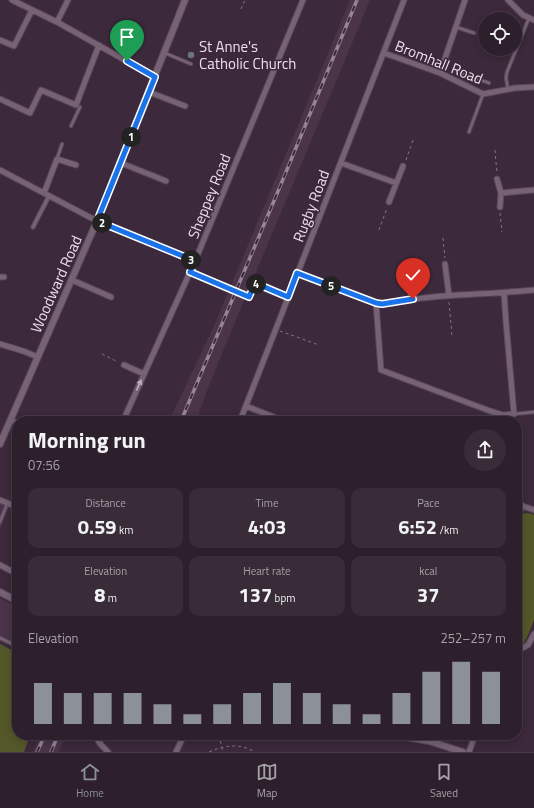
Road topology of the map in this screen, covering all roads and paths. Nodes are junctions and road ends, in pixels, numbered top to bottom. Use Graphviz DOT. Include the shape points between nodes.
graph roads {
  1 [pos="12,0"];
  2 [pos="68,0"];
  3 [pos="185,0"];
  4 [pos="245,0"];
  5 [pos="304,0"];
  6 [pos="404,0"];
  7 [pos="465,0"];
  8 [pos="508,0"];
  9 [pos="241,9"];
  10 [pos="32,10"];
  11 [pos="532,19"];
  12 [pos="56,22"];
  13 [pos="456,27"];
  14 [pos="474,33"];
  15 [pos="0,40"];
  16 [pos="99,45"];
  17 [pos="165,53"];
  18 [pos="384,53"];
  19 [pos="191,64"];
  20 [pos="456,71"];
  21 [pos="440,73"];
  22 [pos="466,75"];
  23 [pos="155,77"];
  24 [pos="489,82"];
  25 [pos="462,83"];
  26 [pos="534,87"];
  27 [pos="508,89"];
  28 [pos="149,92"];
  29 [pos="483,94"];
  30 [pos="0,100"];
  31 [pos="185,106"];
  32 [pos="79,107"];
  33 [pos="71,126"];
  34 [pos="469,132"];
  35 [pos="413,140"];
  36 [pos="62,144"];
  37 [pos="495,150"];
  38 [pos="57,159"];
  39 [pos="121,163"];
  40 [pos="341,164"];
  41 [pos="76,165"];
  42 [pos="403,166"];
  43 [pos="1,172"];
  44 [pos="498,179"];
  45 [pos="166,181"];
  46 [pos="396,183"];
  47 [pos="534,190"];
  48 [pos="44,193"];
  49 [pos="501,193"];
  50 [pos="50,196"];
  51 [pos="389,202"];
  52 [pos="500,207"];
  53 [pos="97,221"];
  54 [pos="33,227"];
  55 [pos="379,230"];
  56 [pos="502,232"];
  57 [pos="443,238"];
  58 [pos="195,261"];
  59 [pos="446,264"];
  60 [pos="190,272"];
  61 [pos="297,273"];
  62 [pos="72,280"];
  63 [pos="534,290"];
  64 [pos="504,293"];
  65 [pos="448,296"];
  66 [pos="111,297"];
  67 [pos="288,297"];
  68 [pos="376,303"];
  69 [pos="276,329"];
  70 [pos="452,336"];
  71 [pos="0,344"];
  72 [pos="319,345"];
  73 [pos="102,354"];
  74 [pos="38,357"];
  75 [pos="124,365"];
  76 [pos="144,374"];
  77 [pos="246,406"];
  78 [pos="534,412"];
  79 [pos="514,414"];
  80 [pos="125,416"];
  81 [pos="242,416"];
  82 [pos="271,416"];
  83 [pos="10,420"];
  84 [pos="0,444"];
  85 [pos="0,500"];
  86 [pos="7,503"];
  87 [pos="12,505"];
  88 [pos="522,505"];
  89 [pos="534,510"];
  90 [pos="0,522"];
  91 [pos="0,565"];
  92 [pos="12,571"];
  93 [pos="0,592"];
  94 [pos="12,598"];
  95 [pos="534,634"];
  96 [pos="0,638"];
  97 [pos="12,644"];
  98 [pos="522,648"];
  99 [pos="97,740"];
  100 [pos="182,740"];
  101 [pos="219,740"];
  102 [pos="423,740"];
  103 [pos="474,740"];
  104 [pos="221,747"];
  105 [pos="108,752"];
  106 [pos="176,752"];
  107 [pos="209,752"];
  108 [pos="223,752"];
  109 [pos="255,752"];
  110 [pos="463,752"];
  111 [pos="470,752"];
  1 -- 10 [label="street"];
  2 -- 12 [label="street"];
  3 -- 17 [label="street, Woodward Road"];
  4 -- 9 [label="path"];
  5 -- 58 [label="street, Sheppey Road"];
  6 -- 18 [label="street, Rugby Road"];
  7 -- 13 [label="street"];
  8 -- 11 [label="street" via="523,15"];
  10 -- 12 [label="street"];
  10 -- 15 [label="street" via="14,46"];
  11 -- 27 [label="lane" via="507,72"];
  12 -- 16 [label="street"];
  13 -- 14 [label="lane"];
  13 -- 21 [label="street"];
  16 -- 23 [label="street"];
  16 -- 32 [label="street"];
  17 -- 19 [label="lane"];
  17 -- 23 [label="street, Woodward Road"];
  18 -- 21 [label="street, Bromhall Road"];
  18 -- 40 [label="street, Rugby Road"];
  20 -- 22 [label="lane"];
  21 -- 25 [label="street, Bromhall Road"];
  22 -- 24 [label="lane"];
  22 -- 25 [label="lane"];
  23 -- 28 [label="street, Woodward Road"];
  25 -- 29 [label="street, Bromhall Road"];
  26 -- 27 [label="street, Bromhall Road"];
  27 -- 29 [label="street, Bromhall Road"];
  28 -- 31 [label="street"];
  28 -- 39 [label="street, Woodward Road"];
  29 -- 34 [label="lane"];
  30 -- 32 [label="street" via="30,113 41,90"];
  32 -- 33 [label="lane"];
  35 -- 42 [label="path"];
  36 -- 38 [label="lane"];
  37 -- 44 [label="path"];
  38 -- 41 [label="street"];
  38 -- 48 [label="street"];
  39 -- 45 [label="street"];
  39 -- 53 [label="street, Woodward Road"];
  40 -- 46 [label="street"];
  40 -- 61 [label="street, Rugby Road"];
  42 -- 46 [label="street"];
  43 -- 48 [label="street"];
  44 -- 49 [label="street"];
  46 -- 51 [label="street"];
  47 -- 49 [label="street"];
  48 -- 50 [label="street"];
  49 -- 52 [label="street"];
  50 -- 53 [label="street"];
  50 -- 54 [label="street"];
  51 -- 55 [label="path"];
  52 -- 56 [label="path"];
  53 -- 58 [label="street"];
  53 -- 62 [label="street, Woodward Road"];
  57 -- 59 [label="path"];
  58 -- 60 [label="street, Sheppey Road"];
  59 -- 65 [label="street"];
  60 -- 67 [label="path, bridge" via="249,297 255,283"];
  60 -- 76 [label="street, Sheppey Road"];
  61 -- 67 [label="street, Rugby Road"];
  61 -- 68 [label="street"];
  62 -- 66 [label="street"];
  62 -- 74 [label="street, Woodward Road"];
  63 -- 64 [label="street"];
  64 -- 65 [label="street"];
  64 -- 79 [label="street"];
  65 -- 68 [label="street"];
  65 -- 70 [label="path"];
  67 -- 69 [label="street, Rugby Road"];
  68 -- 79 [label="street" via="381,370 490,411 503,415"];
  69 -- 72 [label="path"];
  69 -- 77 [label="street, Rugby Road"];
  71 -- 74 [label="street"];
  73 -- 75 [label="path"];
  74 -- 83 [label="street, Woodward Road"];
  75 -- 76 [label="street"];
  80 -- 76 [label="street, Sheppey Road, one-way"];
  77 -- 81 [label="street, Rugby Road"];
  77 -- 82 [label="street"];
  78 -- 79 [label="lane"];
  83 -- 84 [label="street, Woodward Road"];
  85 -- 86 [label="street"];
  86 -- 87 [label="street"];
  86 -- 90 [label="lane"];
  88 -- 89 [label="street"];
  91 -- 92 [label="street"];
  93 -- 94 [label="street"];
  95 -- 98 [label="street" via="528,645"];
  96 -- 97 [label="lane"];
  99 -- 105 [label="street"];
  100 -- 106 [label="street"];
  101 -- 104 [label="path"];
  102 -- 110 [label="street"];
  103 -- 111 [label="street"];
  104 -- 107 [label="path"];
  104 -- 108 [label="path"];
  104 -- 109 [label="path" via="238,746"];
}
